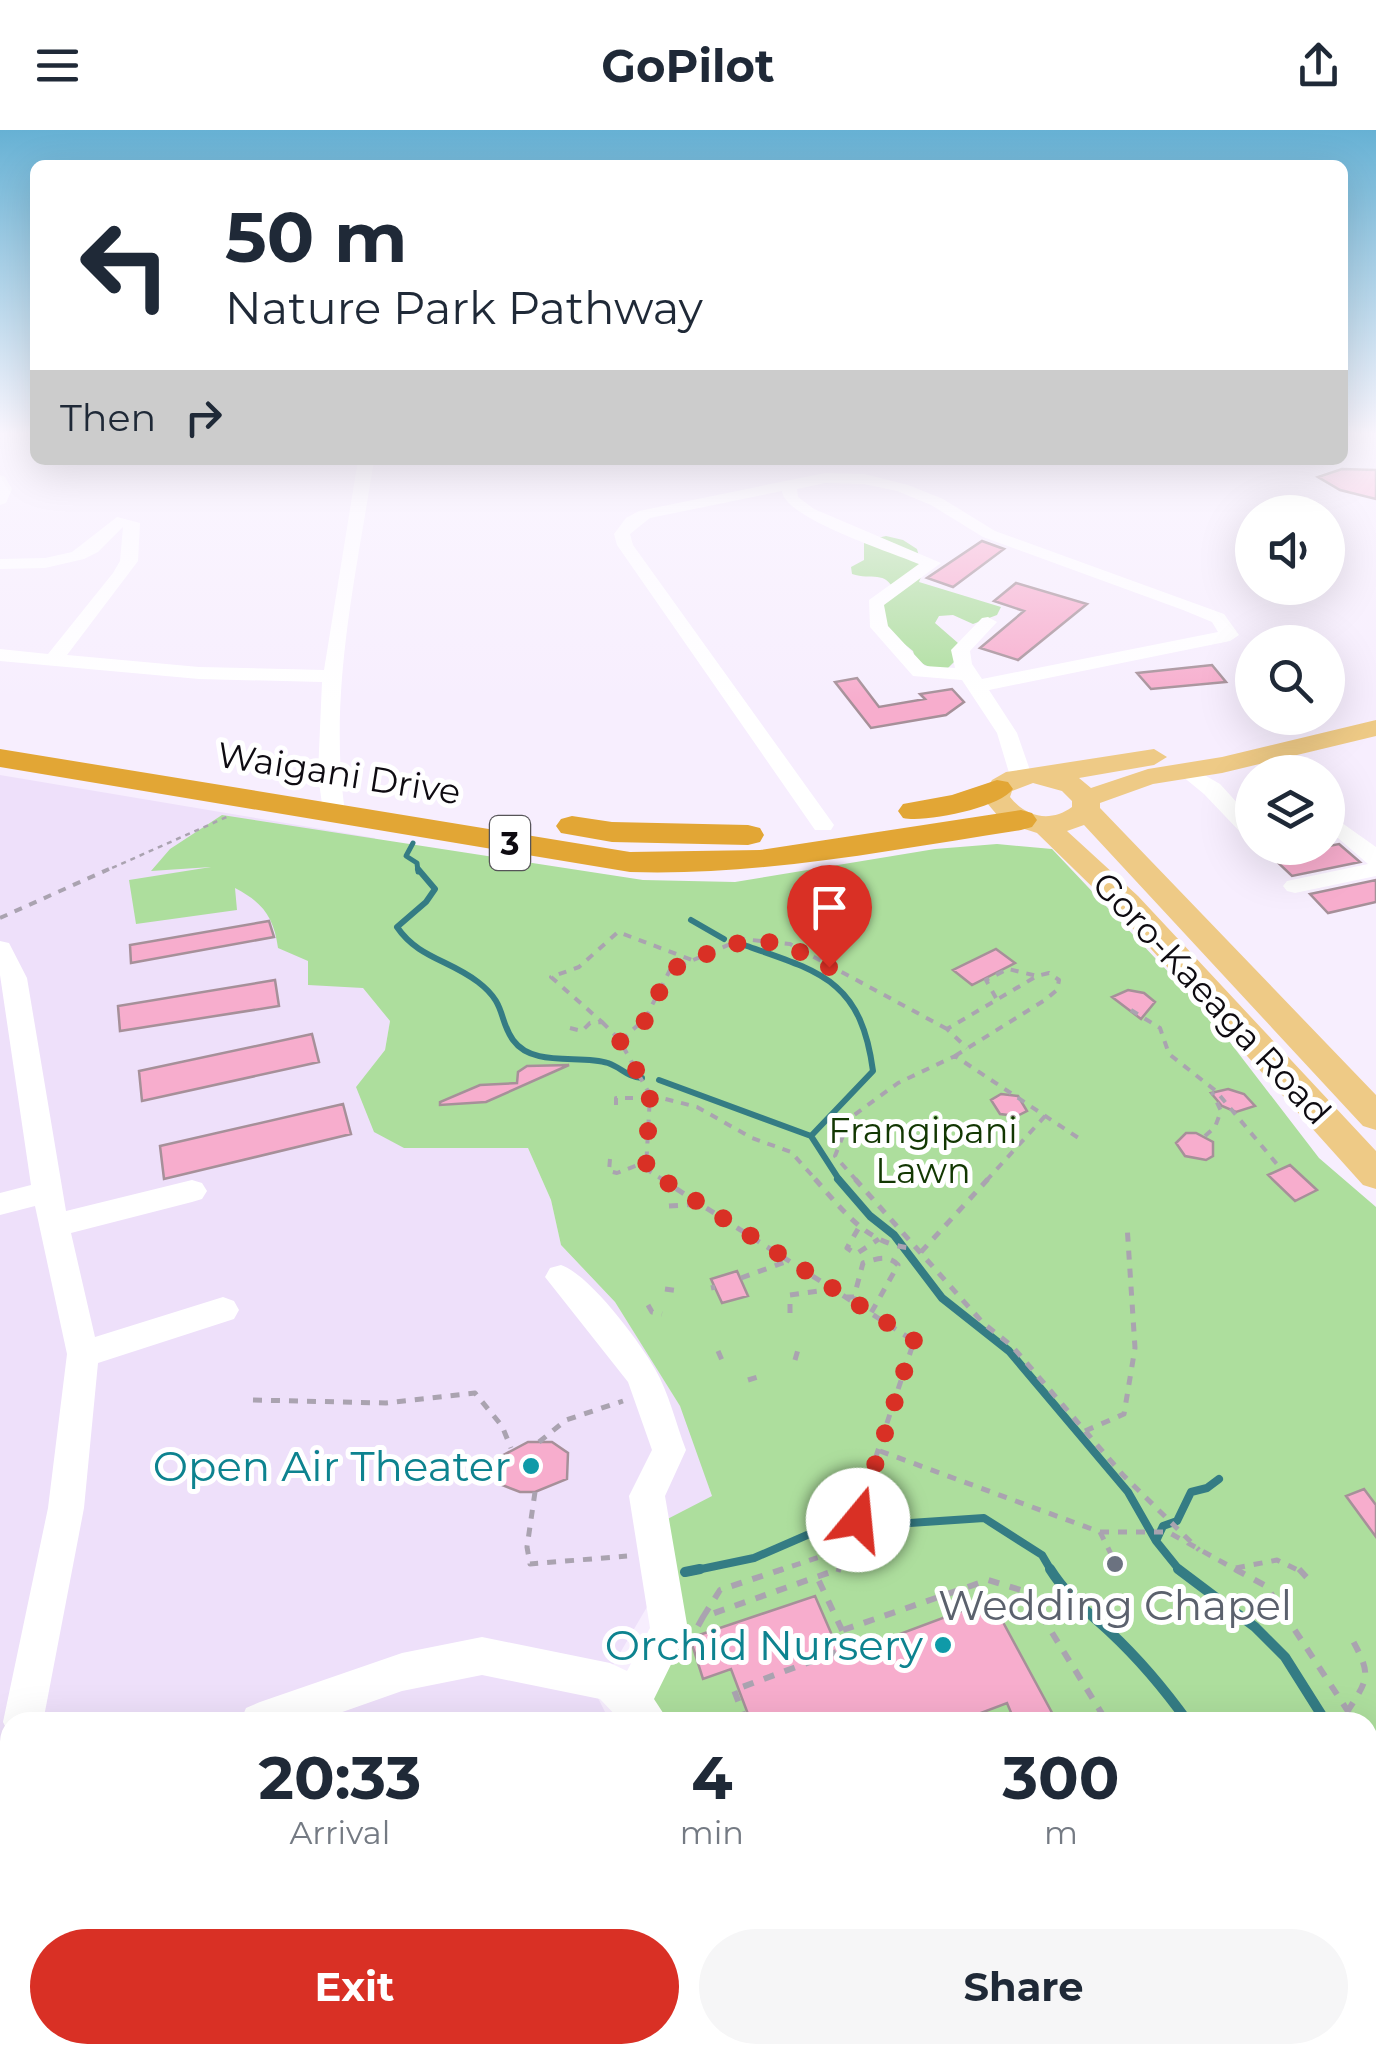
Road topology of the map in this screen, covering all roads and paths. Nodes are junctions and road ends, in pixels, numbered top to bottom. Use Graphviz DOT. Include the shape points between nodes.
graph roads {
  1 [pos="117,522"];
  2 [pos="120,522"];
  3 [pos="356,522"];
  4 [pos="631,522"];
  5 [pos="833,522"];
  6 [pos="966,522"];
  7 [pos="0,564"];
  8 [pos="988,622"];
  9 [pos="0,655"];
  10 [pos="53,660"];
  11 [pos="333,676"];
  12 [pos="974,680"];
  13 [pos="1376,706"];
  14 [pos="1345,713"];
  15 [pos="1376,728"];
  16 [pos="0,734"];
  17 [pos="1250,735"];
  18 [pos="0,758"];
  19 [pos="1199,769"];
  20 [pos="1022,780"];
  21 [pos="1235,798"];
  22 [pos="331,800"];
  23 [pos="1086,805"];
  24 [pos="238,812"];
  25 [pos="1235,813"];
  26 [pos="1033,822"];
  27 [pos="823,825"];
  28 [pos="1345,833"];
  29 [pos="1376,859"];
  30 [pos="1376,869"];
  31 [pos="1295,886"];
  32 [pos="0,918"];
  33 [pos="692,960"];
  34 [pos="5,969"];
  35 [pos="1037,976"];
  36 [pos="997,1000"];
  37 [pos="1130,1010"];
  38 [pos="602,1022"];
  39 [pos="570,1028"];
  40 [pos="947,1029"];
  41 [pos="620,1041"];
  42 [pos="967,1048"];
  43 [pos="955,1056"];
  44 [pos="1203,1080"];
  45 [pos="650,1097"];
  46 [pos="616,1105"];
  47 [pos="1046,1115"];
  48 [pos="1376,1117"];
  49 [pos="1205,1136"];
  50 [pos="1080,1139"];
  51 [pos="610,1159"];
  52 [pos="646,1169"];
  53 [pos="1282,1169"];
  54 [pos="1376,1174"];
  55 [pos="662,1179"];
  56 [pos="660,1188"];
  57 [pos="192,1191"];
  58 [pos="47,1192"];
  59 [pos="0,1204"];
  60 [pos="669,1206"];
  61 [pos="703,1206"];
  62 [pos="1127,1225"];
  63 [pos="54,1226"];
  64 [pos="858,1228"];
  65 [pos="879,1239"];
  66 [pos="918,1251"];
  67 [pos="789,1260"];
  68 [pos="561,1277"];
  69 [pos="740,1278"];
  70 [pos="665,1289"];
  71 [pos="834,1289"];
  72 [pos="679,1291"];
  73 [pos="846,1297"];
  74 [pos="648,1305"];
  75 [pos="224,1310"];
  76 [pos="790,1313"];
  77 [pos="871,1313"];
  78 [pos="662,1314"];
  79 [pos="799,1346"];
  80 [pos="718,1351"];
  81 [pos="83,1354"];
  82 [pos="795,1360"];
  83 [pos="725,1367"];
  84 [pos="764,1375"];
  85 [pos="748,1380"];
  86 [pos="649,1394"];
  87 [pos="253,1400"];
  88 [pos="1085,1431"];
  89 [pos="539,1442"];
  90 [pos="511,1448"];
  91 [pos="880,1451"];
  92 [pos="534,1492"];
  93 [pos="1100,1532"];
  94 [pos="847,1548"];
  95 [pos="1199,1550"];
  96 [pos="656,1553"];
  97 [pos="1235,1569"];
  98 [pos="1120,1572"];
  99 [pos="818,1578"];
  100 [pos="1310,1581"];
  101 [pos="703,1617"];
  102 [pos="842,1630"];
  103 [pos="690,1638"];
  104 [pos="1353,1641"];
  105 [pos="26,1712"];
  106 [pos="288,1712"];
  107 [pos="639,1712"];
  108 [pos="640,1712"];
  109 [pos="742,1712"];
  110 [pos="1101,1712"];
  111 [pos="1347,1712"];
  1 -- 7 [label="street" via="80,554"];
  2 -- 10 [label="street" via="132,523 129,561"];
  3 -- 11 [label="street"];
  4 -- 27 [label="street" via="622,534 625,545"];
  5 -- 12 [label="street" via="932,563 875,604 879,628 920,672"];
  6 -- 12 [label="street" via="1218,618 1230,635"];
  8 -- 12 [label="street" via="960,650"];
  9 -- 10 [label="street"];
  10 -- 11 [label="street"];
  11 -- 22 [label="street"];
  12 -- 20 [label="street" via="1006,733"];
  13 -- 14 [label="main road"];
  15 -- 19 [label="main road"];
  16 -- 22 [label="highway, Waigani Drive / 3"];
  17 -- 20 [label="main road"];
  18 -- 22 [label="highway, Waigani Drive / 3"];
  19 -- 21 [label="street"];
  19 -- 23 [label="main road" via="1148,777"];
  19 -- 25 [label="street"];
  20 -- 23 [label="main road, Goro-Kaeaga Road" via="1072,784"];
  20 -- 26 [label="main road, Goro-Kaeaga Road" via="1000,806"];
  20 -- 27 [label="highway, Waigani Drive / 3" via="959,804"];
  22 -- 26 [label="highway, Waigani Drive / 3" via="587,856 661,864 760,860"];
  22 -- 27 [label="highway, Waigani Drive / 3" via="612,832 719,837"];
  23 -- 26 [label="main road" via="1071,822"];
  23 -- 48 [label="main road, Goro-Kaeaga Road"];
  24 -- 32 [label="path"];
  26 -- 54 [label="main road, Goro-Kaeaga Road" via="1128,903"];
  28 -- 29 [label="street"];
  30 -- 31 [label="street"];
  33 -- 38 [label="path" via="618,932 580,967 551,976"];
  33 -- 40 [label="path" via="742,939 790,944"];
  33 -- 41 [label="path" via="670,970 646,1020"];
  34 -- 58 [label="street"];
  35 -- 36 [label="path"];
  35 -- 36 [label="path" via="1008,969 986,980"];
  35 -- 42 [label="path" via="1049,973 1058,990"];
  36 -- 40 [label="path"];
  37 -- 44 [label="path" via="1160,1028 1169,1054"];
  38 -- 39 [label="path" via="582,1031"];
  38 -- 41 [label="path"];
  40 -- 42 [label="path"];
  41 -- 45 [label="path"];
  42 -- 43 [label="path"];
  43 -- 47 [label="path"];
  43 -- 66 [label="path" via="898,1083 850,1118 835,1156"];
  44 -- 49 [label="path" via="1222,1106 1215,1130"];
  44 -- 53 [label="path"];
  45 -- 46 [label="path" via="616,1098"];
  45 -- 52 [label="path"];
  45 -- 64 [label="path" via="697,1107 790,1152"];
  47 -- 50 [label="path"];
  47 -- 66 [label="path"];
  51 -- 52 [label="path" via="609,1171"];
  52 -- 55 [label="path"];
  55 -- 56 [label="path"];
  55 -- 61 [label="path"];
  57 -- 63 [label="street"];
  58 -- 59 [label="street"];
  58 -- 63 [label="street"];
  60 -- 61 [label="path"];
  61 -- 67 [label="path"];
  62 -- 88 [label="path" via="1134,1348 1124,1414"];
  63 -- 81 [label="street"];
  64 -- 65 [label="path"];
  64 -- 65 [label="path" via="847,1248 856,1254"];
  65 -- 66 [label="path"];
  66 -- 88 [label="path"];
  67 -- 69 [label="path"];
  67 -- 71 [label="path"];
  68 -- 86 [label="street" via="608,1328"];
  70 -- 72 [label="path"];
  71 -- 73 [label="path"];
  71 -- 76 [label="path" via="790,1294"];
  73 -- 77 [label="path"];
  73 -- 77 [label="path" via="855,1294 863,1263 888,1256 898,1264"];
  74 -- 78 [label="path"];
  75 -- 81 [label="street"];
  77 -- 91 [label="path" via="914,1340"];
  79 -- 82 [label="path"];
  80 -- 83 [label="path"];
  81 -- 105 [label="street" via="66,1508"];
  84 -- 85 [label="path"];
  86 -- 89 [label="path" via="586,1411"];
  86 -- 96 [label="street" via="668,1450 647,1496"];
  87 -- 90 [label="path" via="379,1404 475,1392 508,1431"];
  88 -- 95 [label="path"];
  91 -- 93 [label="path"];
  91 -- 94 [label="path"];
  92 -- 96 [label="path" via="530,1564"];
  93 -- 95 [label="path" via="1168,1532"];
  93 -- 98 [label="path"];
  94 -- 99 [label="path" via="838,1572"];
  94 -- 101 [label="path" via="720,1590"];
  95 -- 97 [label="path"];
  96 -- 108 [label="street" via="670,1630"];
  97 -- 100 [label="path" via="1278,1558 1290,1560"];
  97 -- 111 [label="path" via="1266,1586"];
  99 -- 101 [label="path"];
  99 -- 102 [label="path"];
  101 -- 103 [label="path"];
  102 -- 109 [label="path" via="850,1647 734,1690"];
  102 -- 110 [label="path" via="988,1580 1027,1592"];
  104 -- 111 [label="path" via="1368,1668 1366,1684"];
  106 -- 107 [label="street" via="402,1672 482,1656 610,1682"];
}
